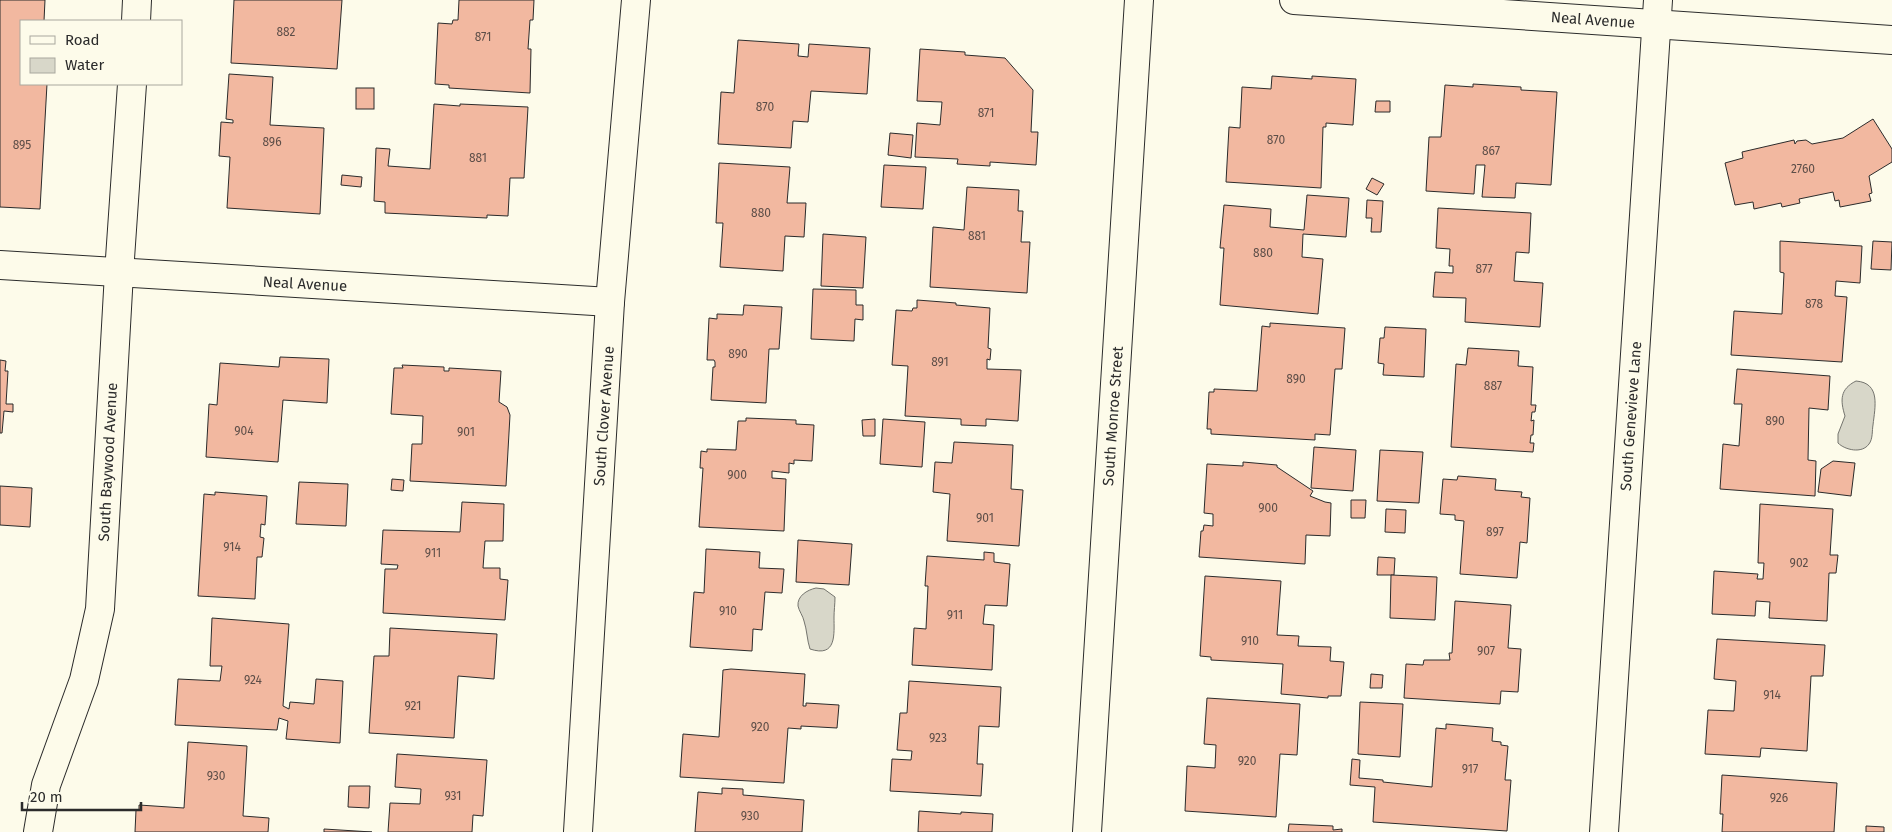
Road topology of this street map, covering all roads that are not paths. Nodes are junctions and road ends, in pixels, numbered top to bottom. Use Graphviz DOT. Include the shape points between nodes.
graph roads {
  1 [pos="137,0"];
  2 [pos="636,0"];
  3 [pos="1139,0"];
  4 [pos="1294,0"];
  5 [pos="1657,12"];
  6 [pos="136,20"];
  7 [pos="1892,40"];
  8 [pos="132,85"];
  9 [pos="0,265"];
  10 [pos="119,273"];
  11 [pos="610,302"];
  12 [pos="38,832"];
  13 [pos="578,832"];
  14 [pos="1087,832"];
  15 [pos="1604,832"];
  1 -- 6 [label="street"];
  2 -- 11 [label="street, South Clover Avenue"];
  3 -- 14 [label="street, South Monroe Street"];
  4 -- 5 [label="street, Neal Avenue"];
  5 -- 7 [label="street, Neal Avenue"];
  5 -- 15 [label="street, South Genevieve Lane"];
  8 -- 10 [label="street, South Baywood Avenue"];
  9 -- 10 [label="street, Neal Avenue"];
  10 -- 11 [label="street, Neal Avenue"];
  10 -- 12 [label="street, South Baywood Avenue" via="100,609 84,680 46,785"];
  11 -- 13 [label="street, South Clover Avenue"];
}
